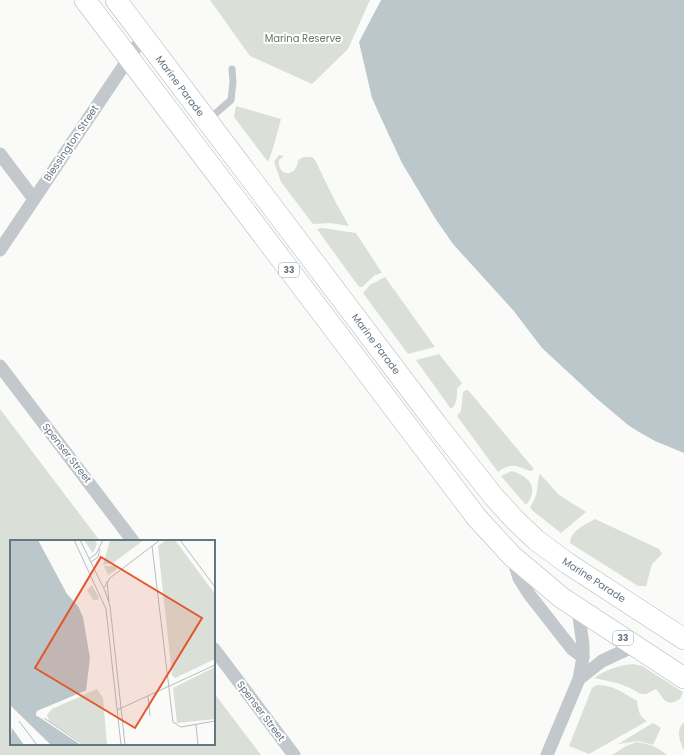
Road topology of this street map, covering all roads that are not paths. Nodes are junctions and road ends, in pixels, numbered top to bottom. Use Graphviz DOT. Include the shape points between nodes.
graph roads {
  1 [pos="85,0"];
  2 [pos="116,0"];
  3 [pos="143,37"];
  4 [pos="128,59"];
  5 [pos="232,69"];
  6 [pos="207,121"];
  7 [pos="0,154"];
  8 [pos="34,199"];
  9 [pos="0,250"];
  10 [pos="0,366"];
  11 [pos="132,540"];
  12 [pos="512,556"];
  13 [pos="578,609"];
  14 [pos="684,639"];
  15 [pos="634,646"];
  16 [pos="215,650"];
  17 [pos="583,657"];
  18 [pos="684,678"];
  19 [pos="579,679"];
  20 [pos="294,755"];
  21 [pos="546,755"];
  1 -- 4 [label="main road, 33"];
  2 -- 3 [label="main road, Marine Parade / 33"];
  3 -- 4 [label="street, Blessington Street"];
  3 -- 6 [label="main road, Marine Parade / 33"];
  4 -- 8 [label="street, Blessington Street"];
  4 -- 12 [label="main road, 33" via="477,518"];
  5 -- 6 [label="lane" via="231,100"];
  6 -- 14 [label="main road, Marine Parade / 33" via="437,425 505,510 536,540"];
  7 -- 8 [label="street"];
  8 -- 9 [label="street, Blessington Street"];
  10 -- 11 [label="street, Spenser Street"];
  12 -- 13 [label="main road, 33" via="542,583"];
  12 -- 17 [label="street" via="519,578 529,594 572,649"];
  13 -- 15 [label="main road, 33"];
  13 -- 17 [label="street"];
  15 -- 18 [label="main road, 33"];
  15 -- 19 [label="street" via="602,661"];
  16 -- 20 [label="street, Spenser Street"];
  17 -- 19 [label="street"];
  19 -- 21 [label="street"];
}
